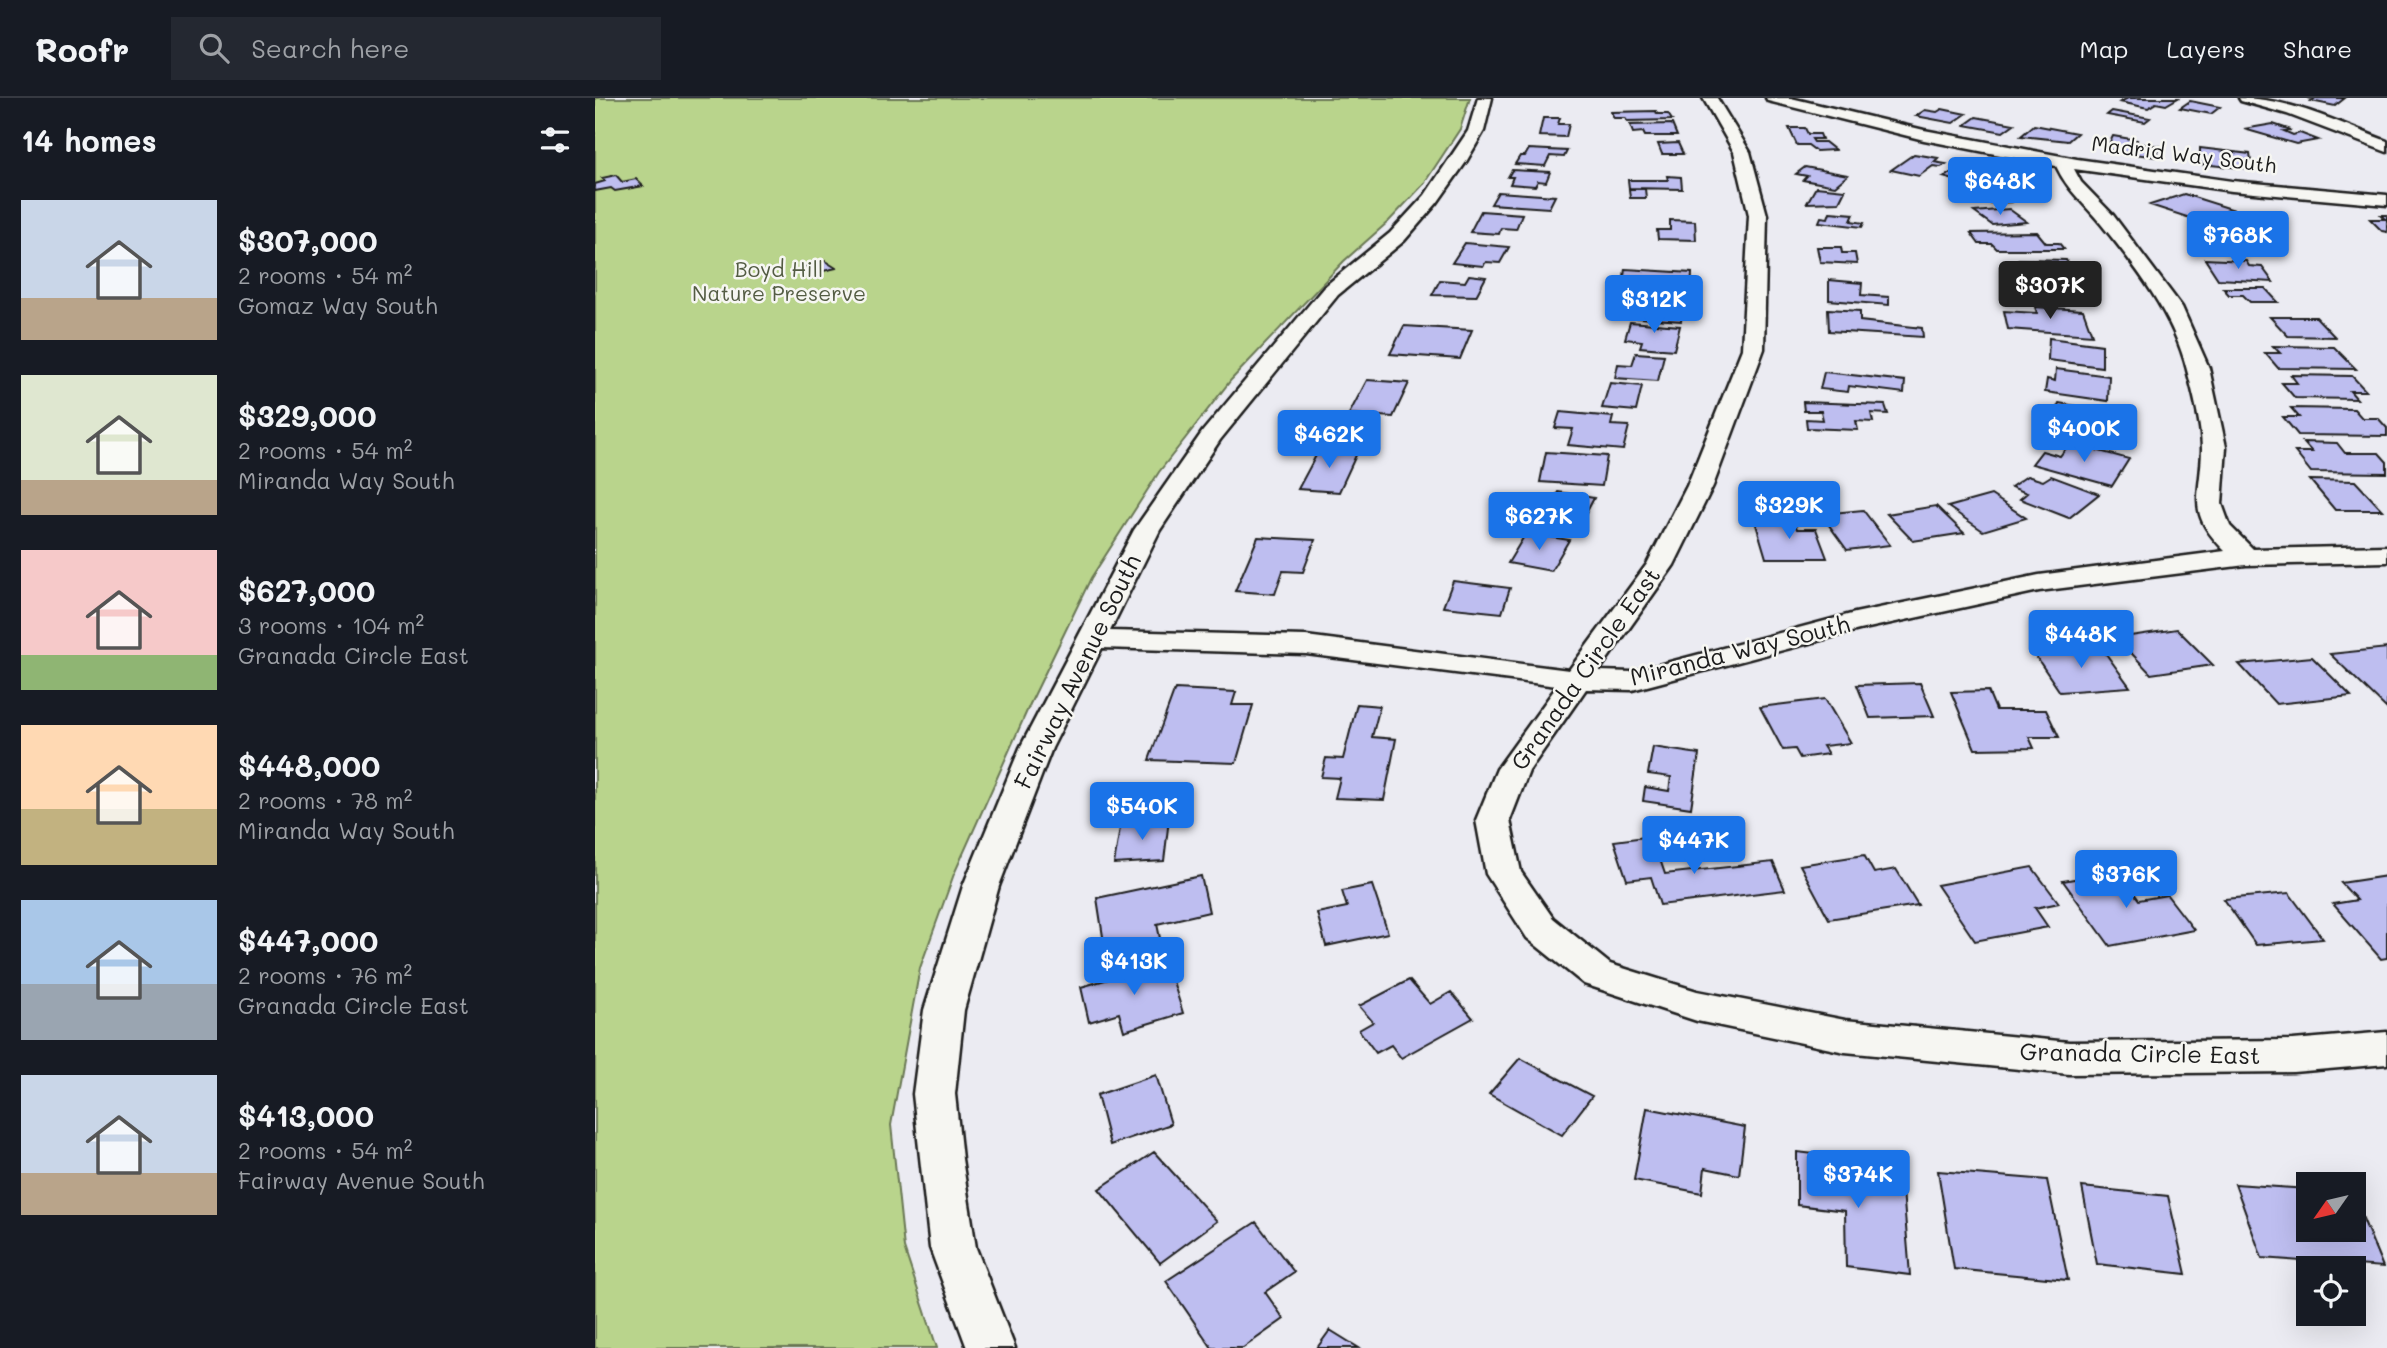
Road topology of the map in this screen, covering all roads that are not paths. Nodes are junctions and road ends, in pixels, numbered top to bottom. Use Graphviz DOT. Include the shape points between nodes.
graph roads {
  1 [pos="1485,98"];
  2 [pos="1710,98"];
  3 [pos="1773,98"];
  4 [pos="2246,98"];
  5 [pos="2387,147"];
  6 [pos="2063,163"];
  7 [pos="2387,200"];
  8 [pos="2387,554"];
  9 [pos="2246,557"];
  10 [pos="1090,639"];
  11 [pos="1579,680"];
  12 [pos="2387,1048"];
  13 [pos="991,1348"];
  1 -- 10 [label="street, Fairway Avenue South" via="1476,131 1431,199 1397,237 1331,292 1211,436 1147,530"];
  2 -- 11 [label="street, Granada Circle East" via="1742,152 1758,215 1752,349 1700,486 1660,565"];
  3 -- 6 [label="street, Madrid Way South" via="1861,122"];
  4 -- 5 [label="street"];
  6 -- 7 [label="street, Madrid Way South"];
  6 -- 9 [label="street" via="2073,184 2107,219 2172,307 2198,368 2214,447 2209,504 2218,530"];
  8 -- 9 [label="street, Miranda Way South"];
  9 -- 11 [label="street, Miranda Way South" via="2039,583 1855,622 1632,681"];
  10 -- 11 [label="street, Miranda Way South" via="1306,645"];
  10 -- 13 [label="street, Fairway Avenue South" via="1036,748 981,886 944,1010 935,1094 940,1159 953,1248"];
  11 -- 12 [label="street, Granada Circle East" via="1513,769 1493,820 1504,874 1532,917 1597,974 1697,1006 1845,1037 2043,1056 2293,1056"];
}
